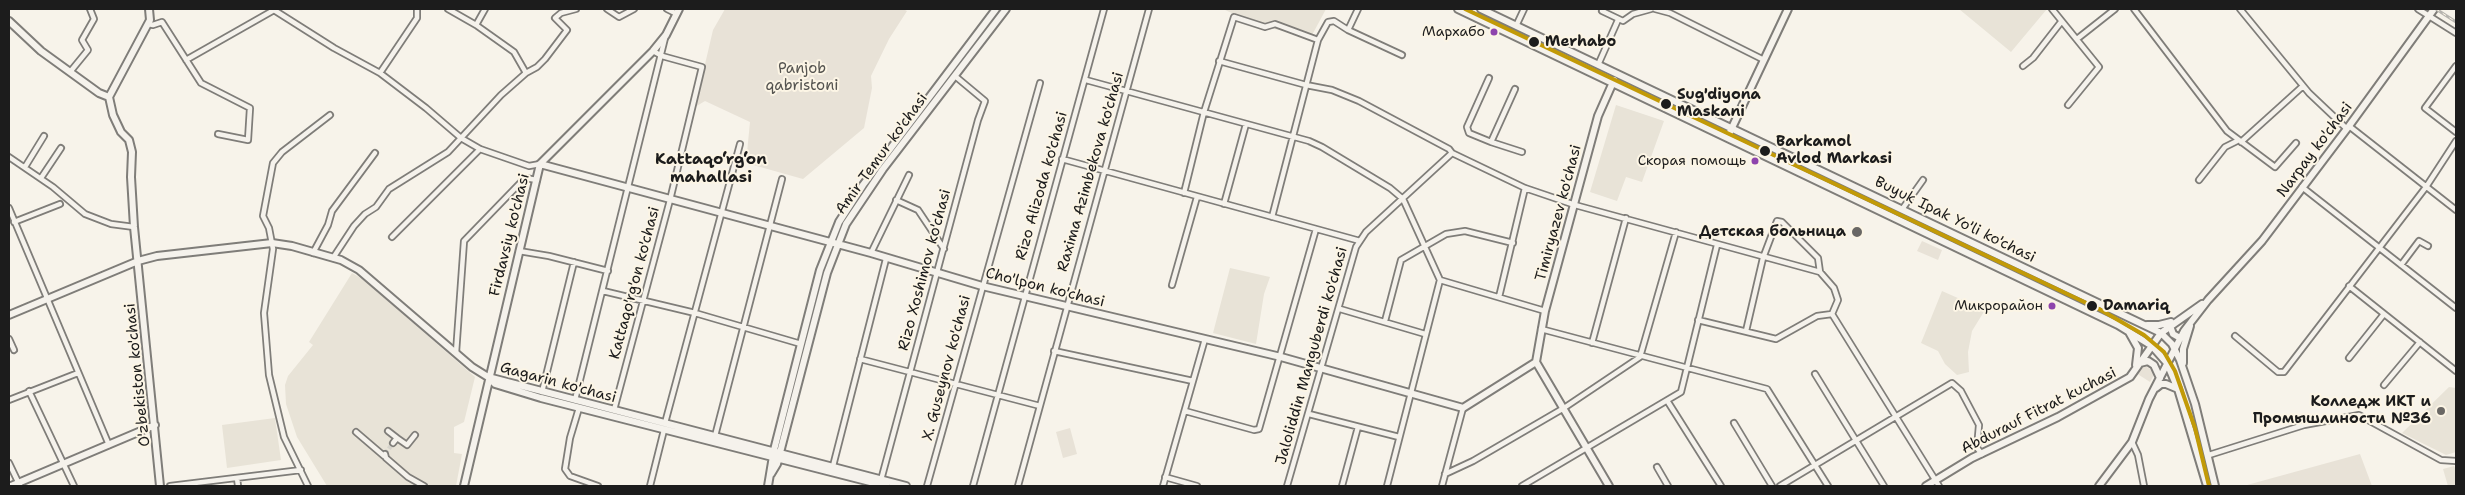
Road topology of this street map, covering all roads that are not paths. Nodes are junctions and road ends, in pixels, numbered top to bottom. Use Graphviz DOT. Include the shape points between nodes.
graph roads {
  1 [pos="90,9"];
  2 [pos="149,9"];
  3 [pos="417,9"];
  4 [pos="448,9"];
  5 [pos="485,9"];
  6 [pos="576,9"];
  7 [pos="607,9"];
  8 [pos="634,9"];
  9 [pos="667,9"];
  10 [pos="996,9"];
  11 [pos="1006,9"];
  12 [pos="1104,9"];
  13 [pos="1149,9"];
  14 [pos="1358,9"];
  15 [pos="1458,9"];
  16 [pos="1481,9"];
  17 [pos="1524,9"];
  18 [pos="1651,9"];
  19 [pos="1655,9"];
  20 [pos="1788,9"];
  21 [pos="2052,9"];
  22 [pos="2115,9"];
  23 [pos="2134,9"];
  24 [pos="2240,9"];
  25 [pos="2418,9"];
  26 [pos="1601,10"];
  27 [pos="282,11"];
  28 [pos="678,11"];
  29 [pos="2431,12"];
  30 [pos="1618,20"];
  31 [pos="9,21"];
  32 [pos="2061,22"];
  33 [pos="148,24"];
  34 [pos="476,25"];
  35 [pos="1516,26"];
  36 [pos="1348,30"];
  37 [pos="2456,33"];
  38 [pos="666,35"];
  39 [pos="2077,39"];
  40 [pos="1318,40"];
  41 [pos="653,51"];
  42 [pos="1402,55"];
  43 [pos="662,56"];
  44 [pos="186,60"];
  45 [pos="1764,60"];
  46 [pos="1219,61"];
  47 [pos="1598,65"];
  48 [pos="2023,66"];
  49 [pos="2456,66"];
  50 [pos="70,72"];
  51 [pos="380,73"];
  52 [pos="526,73"];
  53 [pos="1617,74"];
  54 [pos="955,76"];
  55 [pos="1489,78"];
  56 [pos="1086,80"];
  57 [pos="1613,82"];
  58 [pos="1040,83"];
  59 [pos="1306,85"];
  60 [pos="2303,86"];
  61 [pos="1515,89"];
  62 [pos="1127,91"];
  63 [pos="109,97"];
  64 [pos="2068,104"];
  65 [pos="1204,112"];
  66 [pos="330,115"];
  67 [pos="921,115"];
  68 [pos="1246,124"];
  69 [pos="2348,127"];
  70 [pos="1732,128"];
  71 [pos="2456,132"];
  72 [pos="218,134"];
  73 [pos="44,136"];
  74 [pos="1293,137"];
  75 [pos="1728,137"];
  76 [pos="461,138"];
  77 [pos="2240,141"];
  78 [pos="2456,141"];
  79 [pos="1491,142"];
  80 [pos="2296,143"];
  81 [pos="740,144"];
  82 [pos="62,148"];
  83 [pos="480,148"];
  84 [pos="1522,152"];
  85 [pos="375,153"];
  86 [pos="1452,153"];
  87 [pos="9,157"];
  88 [pos="1062,159"];
  89 [pos="540,164"];
  90 [pos="25,167"];
  91 [pos="1103,171"];
  92 [pos="910,175"];
  93 [pos="41,178"];
  94 [pos="782,179"];
  95 [pos="537,180"];
  96 [pos="1923,180"];
  97 [pos="2198,180"];
  98 [pos="2426,186"];
  99 [pos="2302,187"];
  100 [pos="1525,188"];
  101 [pos="629,190"];
  102 [pos="1184,193"];
  103 [pos="1197,197"];
  104 [pos="1403,199"];
  105 [pos="670,200"];
  106 [pos="896,200"];
  107 [pos="60,204"];
  108 [pos="1224,204"];
  109 [pos="1575,205"];
  110 [pos="9,208"];
  111 [pos="1903,208"];
  112 [pos="2456,210"];
  113 [pos="721,214"];
  114 [pos="1272,217"];
  115 [pos="1626,218"];
  116 [pos="14,222"];
  117 [pos="134,226"];
  118 [pos="769,227"];
  119 [pos="1316,229"];
  120 [pos="1676,232"];
  121 [pos="392,237"];
  122 [pos="1360,240"];
  123 [pos="1513,242"];
  124 [pos="272,243"];
  125 [pos="833,244"];
  126 [pos="1425,246"];
  127 [pos="1717,246"];
  128 [pos="2428,246"];
  129 [pos="2380,248"];
  130 [pos="944,250"];
  131 [pos="519,251"];
  132 [pos="313,252"];
  133 [pos="871,253"];
  134 [pos="333,258"];
  135 [pos="1763,258"];
  136 [pos="886,259"];
  137 [pos="138,261"];
  138 [pos="574,262"];
  139 [pos="2401,265"];
  140 [pos="608,271"];
  141 [pos="938,272"];
  142 [pos="1820,272"];
  143 [pos="1440,280"];
  144 [pos="1172,285"];
  145 [pos="982,286"];
  146 [pos="2349,286"];
  147 [pos="603,290"];
  148 [pos="1024,295"];
  149 [pos="1499,297"];
  150 [pos="47,299"];
  151 [pos="642,300"];
  152 [pos="2208,300"];
  153 [pos="1066,307"];
  154 [pos="1340,308"];
  155 [pos="2456,308"];
  156 [pos="1545,311"];
  157 [pos="695,313"];
  158 [pos="1832,314"];
  159 [pos="2384,314"];
  160 [pos="9,315"];
  161 [pos="2184,316"];
  162 [pos="2194,318"];
  163 [pos="1698,320"];
  164 [pos="1385,321"];
  165 [pos="2145,325"];
  166 [pos="2170,326"];
  167 [pos="743,327"];
  168 [pos="1541,330"];
  169 [pos="2128,331"];
  170 [pos="1746,332"];
  171 [pos="2161,333"];
  172 [pos="1425,334"];
  173 [pos="2234,336"];
  174 [pos="9,338"];
  175 [pos="2180,338"];
  176 [pos="1205,339"];
  177 [pos="2420,342"];
  178 [pos="1592,343"];
  179 [pos="800,344"];
  180 [pos="2152,346"];
  181 [pos="2174,348"];
  182 [pos="14,350"];
  183 [pos="1054,351"];
  184 [pos="456,353"];
  185 [pos="1640,357"];
  186 [pos="1280,358"];
  187 [pos="2349,358"];
  188 [pos="860,359"];
  189 [pos="1536,362"];
  190 [pos="2167,362"];
  191 [pos="2140,363"];
  192 [pos="1322,368"];
  193 [pos="1687,369"];
  194 [pos="2183,369"];
  195 [pos="2134,371"];
  196 [pos="2456,371"];
  197 [pos="910,372"];
  198 [pos="78,373"];
  199 [pos="1815,374"];
  200 [pos="488,377"];
  201 [pos="2160,378"];
  202 [pos="1193,381"];
  203 [pos="955,383"];
  204 [pos="2384,385"];
  205 [pos="2178,389"];
  206 [pos="29,391"];
  207 [pos="2153,391"];
  208 [pos="542,392"];
  209 [pos="999,394"];
  210 [pos="1411,395"];
  211 [pos="9,400"];
  212 [pos="575,400"];
  213 [pos="1668,402"];
  214 [pos="1040,406"];
  215 [pos="579,408"];
  216 [pos="1463,408"];
  217 [pos="1564,408"];
  218 [pos="614,410"];
  219 [pos="1185,412"];
  220 [pos="1309,414"];
  221 [pos="1896,417"];
  222 [pos="1734,423"];
  223 [pos="155,425"];
  224 [pos="665,426"];
  225 [pos="1358,427"];
  226 [pos="388,431"];
  227 [pos="356,432"];
  228 [pos="415,435"];
  229 [pos="715,436"];
  230 [pos="397,438"];
  231 [pos="1399,438"];
  232 [pos="1855,440"];
  233 [pos="2132,442"];
  234 [pos="394,443"];
  235 [pos="109,445"];
  236 [pos="1587,448"];
  237 [pos="776,454"];
  238 [pos="1982,454"];
  239 [pos="2209,455"];
  240 [pos="2456,461"];
  241 [pos="9,463"];
  242 [pos="63,465"];
  243 [pos="833,466"];
  244 [pos="1815,466"];
  245 [pos="1657,467"];
  246 [pos="301,470"];
  247 [pos="1445,474"];
  248 [pos="1165,477"];
  249 [pos="237,478"];
  250 [pos="1937,483"];
  251 [pos="882,484"];
  252 [pos="19,485"];
  253 [pos="11,486"];
  254 [pos="74,486"];
  255 [pos="160,486"];
  256 [pos="170,486"];
  257 [pos="238,486"];
  258 [pos="308,486"];
  259 [pos="424,486"];
  260 [pos="464,486"];
  261 [pos="598,486"];
  262 [pos="650,486"];
  263 [pos="768,486"];
  264 [pos="906,486"];
  265 [pos="927,486"];
  266 [pos="973,486"];
  267 [pos="1018,486"];
  268 [pos="1163,486"];
  269 [pos="1197,486"];
  270 [pos="1287,486"];
  271 [pos="1342,486"];
  272 [pos="1387,486"];
  273 [pos="1442,486"];
  274 [pos="1522,486"];
  275 [pos="1610,486"];
  276 [pos="1668,486"];
  277 [pos="1721,486"];
  278 [pos="1772,486"];
  279 [pos="1780,486"];
  280 [pos="1828,486"];
  281 [pos="1884,486"];
  282 [pos="1926,486"];
  283 [pos="2099,486"];
  284 [pos="2144,486"];
  285 [pos="2207,486"];
  286 [pos="2214,486"];
  1 -- 50 [label="street" via="94,18 82,40 88,50"];
  2 -- 33 [label="main road"];
  3 -- 51 [label="street" via="417,18"];
  4 -- 34 [label="street"];
  5 -- 34 [label="street"];
  6 -- 52 [label="street" via="555,18 567,30 545,59"];
  7 -- 8 [label="street" via="619,17"];
  9 -- 28 [label="street"];
  10 -- 67 [label="main road, Amir Temur ko'chasi"];
  11 -- 54 [label="main road, Amir Temur ko'chasi"];
  12 -- 56 [label="street, Rizo Alizoda ko'chasi"];
  13 -- 62 [label="street, Raxima Azimbekova ko'chasi"];
  14 -- 36 [label="street"];
  15 -- 57 [label="main road, Buyuk Ipak Yo'li ko'chasi"];
  16 -- 35 [label="main road, Buyuk Ipak Yo'li ko'chasi"];
  17 -- 35 [label="street"];
  18 -- 30 [label="street" via="1623,21"];
  19 -- 45 [label="street" via="1670,13"];
  20 -- 45 [label="main road"];
  21 -- 32 [label="street"];
  22 -- 39 [label="street"];
  23 -- 77 [label="street" via="2227,131"];
  24 -- 60 [label="street"];
  25 -- 29 [label="street"];
  26 -- 30 [label="street"];
  27 -- 44 [label="street" via="274,10"];
  27 -- 51 [label="street" via="310,34"];
  28 -- 38 [label="main road, Firdavsiy ko'chasi"];
  29 -- 37 [label="street"];
  29 -- 69 [label="main road, Narpay ko'chasi"];
  30 -- 47 [label="street"];
  31 -- 50 [label="main road"];
  32 -- 39 [label="street"];
  32 -- 48 [label="street"];
  33 -- 44 [label="street" via="162,22"];
  33 -- 63 [label="main road"];
  34 -- 52 [label="street" via="514,52"];
  35 -- 47 [label="main road, Buyuk Ipak Yo'li ko'chasi"];
  36 -- 40 [label="street" via="1334,21 1328,22"];
  36 -- 42 [label="street"];
  38 -- 41 [label="main road, Firdavsiy ko'chasi"];
  38 -- 43 [label="street"];
  39 -- 64 [label="street" via="2099,67"];
  40 -- 46 [label="street" via="1275,24 1265,27 1236,16"];
  40 -- 59 [label="street"];
  41 -- 43 [label="street, Kattaqo'rg'on ko'chasi"];
  41 -- 89 [label="main road, Firdavsiy ko'chasi"];
  43 -- 101 [label="street"];
  43 -- 105 [label="street, Kattaqo'rg'on ko'chasi" via="702,66"];
  44 -- 72 [label="street" via="201,83 251,110 248,140"];
  45 -- 70 [label="main road"];
  46 -- 59 [label="street"];
  46 -- 65 [label="street"];
  47 -- 53 [label="main road, Buyuk Ipak Yo'li ko'chasi"];
  49 -- 71 [label="street" via="2425,108"];
  50 -- 63 [label="main road"];
  51 -- 76 [label="street"];
  52 -- 76 [label="street"];
  53 -- 57 [label="main road, Timiryazev ko'chasi"];
  53 -- 70 [label="main road, Buyuk Ipak Yo'li ko'chasi"];
  54 -- 67 [label="main road, Amir Temur ko'chasi"];
  54 -- 130 [label="street, Rizo Xoshimov ko'chasi" via="985,101"];
  55 -- 79 [label="street" via="1467,128 1469,133"];
  56 -- 62 [label="street"];
  56 -- 88 [label="street, Rizo Alizoda ko'chasi"];
  57 -- 75 [label="main road, Buyuk Ipak Yo'li ko'chasi"];
  57 -- 109 [label="main road, Timiryazev ko'chasi" via="1598,116"];
  58 -- 145 [label="street, X. Guseynov ko'chasi"];
  59 -- 74 [label="street"];
  59 -- 86 [label="street" via="1359,100"];
  60 -- 69 [label="street"];
  60 -- 77 [label="street"];
  61 -- 79 [label="street"];
  62 -- 65 [label="street"];
  62 -- 91 [label="street, Raxima Azimbekova ko'chasi"];
  63 -- 117 [label="main road, O'zbekiston ko'chasi" via="113,115 129,140 132,152"];
  65 -- 68 [label="street"];
  65 -- 102 [label="street"];
  66 -- 124 [label="street" via="282,152 273,163 263,216 270,228"];
  67 -- 125 [label="main road, Amir Temur ko'chasi" via="863,185 839,222"];
  68 -- 74 [label="street"];
  68 -- 108 [label="street"];
  69 -- 98 [label="street"];
  69 -- 99 [label="main road, Narpay ko'chasi"];
  70 -- 75 [label="main road"];
  70 -- 111 [label="main road, Buyuk Ipak Yo'li ko'chasi"];
  73 -- 90 [label="street"];
  74 -- 104 [label="street" via="1322,147"];
  74 -- 114 [label="street"];
  75 -- 169 [label="main road, Buyuk Ipak Yo'li ko'chasi"];
  76 -- 83 [label="street"];
  76 -- 134 [label="street" via="429,166 389,190 376,207 354,226"];
  77 -- 80 [label="street" via="2275,167"];
  77 -- 97 [label="street" via="2225,147"];
  78 -- 98 [label="street"];
  79 -- 84 [label="street"];
  81 -- 113 [label="street"];
  82 -- 93 [label="street"];
  83 -- 89 [label="street" via="529,166"];
  83 -- 121 [label="street"];
  85 -- 132 [label="street" via="332,211"];
  86 -- 100 [label="street"];
  86 -- 104 [label="street, Jaloliddin Manguberdi ko'chasi"];
  87 -- 90 [label="street"];
  88 -- 91 [label="street"];
  88 -- 148 [label="street, Rizo Alizoda ko'chasi"];
  89 -- 95 [label="main road, Firdavsiy ko'chasi"];
  89 -- 101 [label="main road, Cho'lpon ko'chasi"];
  90 -- 93 [label="street"];
  91 -- 102 [label="street"];
  91 -- 153 [label="street, Raxima Azimbekova ko'chasi"];
  92 -- 106 [label="street"];
  93 -- 117 [label="street" via="85,214 111,224"];
  94 -- 118 [label="street"];
  95 -- 131 [label="main road, Firdavsiy ko'chasi"];
  95 -- 184 [label="street" via="525,178 464,241"];
  96 -- 111 [label="street"];
  98 -- 112 [label="street"];
  98 -- 129 [label="street"];
  99 -- 129 [label="street"];
  99 -- 152 [label="main road, Narpay ko'chasi" via="2262,241"];
  100 -- 109 [label="street"];
  100 -- 123 [label="street"];
  101 -- 105 [label="main road, Cho'lpon ko'chasi"];
  101 -- 140 [label="street"];
  102 -- 103 [label="street"];
  103 -- 108 [label="street"];
  103 -- 144 [label="street"];
  104 -- 122 [label="street, Jaloliddin Manguberdi ko'chasi"];
  104 -- 126 [label="street"];
  105 -- 113 [label="main road, Cho'lpon ko'chasi"];
  105 -- 151 [label="street, Kattaqo'rg'on ko'chasi"];
  106 -- 130 [label="street" via="918,210"];
  106 -- 133 [label="street"];
  107 -- 116 [label="street"];
  108 -- 114 [label="street"];
  109 -- 115 [label="street"];
  109 -- 156 [label="main road, Timiryazev ko'chasi"];
  110 -- 116 [label="street"];
  111 -- 165 [label="main road, Buyuk Ipak Yo'li ko'chasi"];
  113 -- 118 [label="main road, Cho'lpon ko'chasi"];
  113 -- 157 [label="street"];
  114 -- 119 [label="street"];
  115 -- 120 [label="street"];
  115 -- 178 [label="street"];
  116 -- 150 [label="street"];
  117 -- 137 [label="main road, O'zbekiston ko'chasi"];
  118 -- 125 [label="main road, Cho'lpon ko'chasi"];
  118 -- 167 [label="street"];
  119 -- 122 [label="street"];
  119 -- 186 [label="street"];
  120 -- 127 [label="street"];
  120 -- 185 [label="street"];
  122 -- 154 [label="street, Jaloliddin Manguberdi ko'chasi"];
  123 -- 126 [label="street" via="1464,231 1446,234"];
  123 -- 149 [label="street"];
  124 -- 132 [label="main road"];
  124 -- 137 [label="main road"];
  124 -- 246 [label="street" via="264,313 265,343 284,436"];
  125 -- 133 [label="main road, Cho'lpon ko'chasi"];
  125 -- 179 [label="main road, Amir Temur ko'chasi"];
  125 -- 237 [label="main road, Amir Temur ko'chasi"];
  126 -- 143 [label="street"];
  126 -- 164 [label="street" via="1401,260"];
  127 -- 135 [label="street"];
  127 -- 163 [label="street"];
  128 -- 139 [label="street" via="2419,241"];
  129 -- 139 [label="street"];
  129 -- 146 [label="street"];
  130 -- 141 [label="street, Rizo Xoshimov ko'chasi"];
  131 -- 138 [label="street"];
  131 -- 200 [label="main road, Firdavsiy ko'chasi"];
  132 -- 134 [label="main road"];
  133 -- 136 [label="main road, Cho'lpon ko'chasi"];
  134 -- 184 [label="main road" via="359,270"];
  135 -- 142 [label="street"];
  135 -- 142 [label="street" via="1777,221 1782,222 1818,258"];
  135 -- 170 [label="street"];
  136 -- 141 [label="main road, Cho'lpon ko'chasi"];
  136 -- 188 [label="street"];
  137 -- 150 [label="main road"];
  137 -- 223 [label="main road, O'zbekiston ko'chasi"];
  138 -- 140 [label="street"];
  138 -- 208 [label="street"];
  139 -- 155 [label="street"];
  140 -- 147 [label="street"];
  141 -- 145 [label="main road, Cho'lpon ko'chasi"];
  141 -- 197 [label="street, Rizo Xoshimov ko'chasi"];
  142 -- 158 [label="street" via="1831,283 1838,300"];
  143 -- 149 [label="street"];
  143 -- 172 [label="street"];
  145 -- 148 [label="main road, Cho'lpon ko'chasi"];
  145 -- 203 [label="street, X. Guseynov ko'chasi"];
  146 -- 159 [label="street"];
  146 -- 173 [label="street" via="2284,372 2278,372"];
  147 -- 151 [label="street"];
  147 -- 212 [label="street"];
  148 -- 153 [label="main road, Cho'lpon ko'chasi"];
  148 -- 209 [label="street, Rizo Alizoda ko'chasi"];
  149 -- 156 [label="street"];
  150 -- 160 [label="main road"];
  150 -- 198 [label="street"];
  151 -- 157 [label="street"];
  151 -- 218 [label="street, Kattaqo'rg'on ko'chasi"];
  152 -- 161 [label="main road, Narpay ko'chasi"];
  152 -- 162 [label="main road, Narpay ko'chasi"];
  153 -- 176 [label="main road, Cho'lpon ko'chasi"];
  153 -- 183 [label="street, Raxima Azimbekova ko'chasi"];
  154 -- 164 [label="street"];
  154 -- 192 [label="street, Jaloliddin Manguberdi ko'chasi"];
  156 -- 168 [label="main road, Timiryazev ko'chasi"];
  157 -- 167 [label="street"];
  157 -- 224 [label="street"];
  158 -- 170 [label="street" via="1817,316 1776,339"];
  158 -- 221 [label="street"];
  159 -- 177 [label="street"];
  159 -- 187 [label="street"];
  161 -- 165 [label="main road" via="2166,324"];
  161 -- 166 [label="main road, Narpay ko'chasi"];
  162 -- 175 [label="main road, Narpay ko'chasi"];
  162 -- 194 [label="main road" via="2183,349"];
  163 -- 170 [label="street"];
  163 -- 193 [label="street"];
  164 -- 172 [label="street"];
  165 -- 171 [label="main road, Buyuk Ipak Yo'li ko'chasi"];
  166 -- 171 [label="main road, Narpay ko'chasi"];
  166 -- 175 [label="main road" via="2173,334"];
  167 -- 179 [label="street"];
  167 -- 229 [label="street"];
  168 -- 178 [label="street"];
  168 -- 189 [label="main road, Timiryazev ko'chasi"];
  169 -- 180 [label="main road, Buyuk Ipak Yo'li ko'chasi"];
  169 -- 195 [label="main road" via="2139,355"];
  171 -- 180 [label="main road, Narpay ko'chasi"];
  171 -- 181 [label="main road, Buyuk Ipak Yo'li ko'chasi"];
  172 -- 210 [label="street"];
  174 -- 182 [label="street"];
  175 -- 181 [label="main road, Narpay ko'chasi"];
  176 -- 186 [label="main road, Cho'lpon ko'chasi"];
  176 -- 202 [label="street"];
  177 -- 196 [label="street"];
  177 -- 204 [label="street"];
  178 -- 185 [label="street"];
  179 -- 237 [label="main road, Amir Temur ko'chasi"];
  180 -- 190 [label="main road, Buyuk Ipak Yo'li ko'chasi"];
  180 -- 191 [label="main road, Abdurauf Fitrat kuchasi"];
  181 -- 190 [label="main road, Narpay ko'chasi"];
  181 -- 194 [label="main road, Buyuk Ipak Yo'li ko'chasi"];
  183 -- 202 [label="street"];
  183 -- 214 [label="street, Raxima Azimbekova ko'chasi"];
  184 -- 200 [label="main road"];
  185 -- 193 [label="street"];
  185 -- 217 [label="street"];
  186 -- 192 [label="main road, Cho'lpon ko'chasi"];
  186 -- 219 [label="street" via="1259,430"];
  188 -- 197 [label="street"];
  188 -- 243 [label="street"];
  189 -- 216 [label="main road"];
  189 -- 217 [label="main road"];
  190 -- 201 [label="main road, Narpay ko'chasi"];
  190 -- 205 [label="main road, Buyuk Ipak Yo'li ko'chasi"];
  191 -- 195 [label="main road, Abdurauf Fitrat kuchasi"];
  191 -- 201 [label="main road" via="2148,361 2154,365"];
  192 -- 210 [label="main road, Cho'lpon ko'chasi"];
  192 -- 220 [label="street, Jaloliddin Manguberdi ko'chasi"];
  193 -- 213 [label="street" via="1681,392"];
  193 -- 244 [label="street" via="1767,389"];
  194 -- 239 [label="main road, Buyuk Ipak Yo'li ko'chasi"];
  195 -- 238 [label="main road, Abdurauf Fitrat kuchasi" via="2130,377 2058,417"];
  197 -- 203 [label="street"];
  197 -- 251 [label="street, Rizo Xoshimov ko'chasi"];
  198 -- 206 [label="street"];
  198 -- 235 [label="street"];
  199 -- 232 [label="street"];
  200 -- 208 [label="main road, Gagarin ko'chasi"];
  200 -- 215 [label="main road, Gagarin ko'chasi" via="495,384"];
  200 -- 260 [label="main road, Firdavsiy ko'chasi"];
  201 -- 207 [label="main road, Narpay ko'chasi"];
  202 -- 219 [label="street"];
  203 -- 209 [label="street"];
  203 -- 265 [label="street, X. Guseynov ko'chasi"];
  205 -- 207 [label="main road" via="2161,384"];
  205 -- 285 [label="main road, Buyuk Ipak Yo'li ko'chasi"];
  206 -- 211 [label="street"];
  206 -- 242 [label="street"];
  207 -- 233 [label="main road, Narpay ko'chasi"];
  208 -- 212 [label="main road, Gagarin ko'chasi"];
  209 -- 214 [label="street"];
  209 -- 266 [label="street, Rizo Alizoda ko'chasi"];
  210 -- 216 [label="main road, Cho'lpon ko'chasi"];
  210 -- 231 [label="street"];
  212 -- 218 [label="main road, Gagarin ko'chasi"];
  213 -- 236 [label="street"];
  213 -- 277 [label="street"];
  214 -- 267 [label="street, Raxima Azimbekova ko'chasi"];
  215 -- 224 [label="main road, Gagarin ko'chasi"];
  215 -- 261 [label="street" via="565,469 570,476"];
  216 -- 247 [label="street"];
  217 -- 236 [label="main road"];
  217 -- 247 [label="street"];
  218 -- 224 [label="main road, Gagarin ko'chasi"];
  219 -- 248 [label="street"];
  220 -- 225 [label="street"];
  220 -- 270 [label="street, Jaloliddin Manguberdi ko'chasi"];
  221 -- 232 [label="street"];
  221 -- 238 [label="street" via="1952,383 1961,392 1979,425 1977,448"];
  221 -- 250 [label="street"];
  222 -- 278 [label="street"];
  223 -- 235 [label="main road"];
  223 -- 255 [label="main road, O'zbekiston ko'chasi"];
  224 -- 229 [label="main road, Gagarin ko'chasi"];
  224 -- 237 [label="main road, Gagarin ko'chasi"];
  224 -- 262 [label="street"];
  225 -- 231 [label="street"];
  225 -- 271 [label="street"];
  226 -- 230 [label="street"];
  227 -- 259 [label="street" via="408,477"];
  228 -- 230 [label="street" via="407,444"];
  229 -- 237 [label="main road, Gagarin ko'chasi"];
  230 -- 234 [label="street"];
  231 -- 272 [label="street"];
  232 -- 244 [label="street"];
  232 -- 281 [label="street"];
  233 -- 283 [label="main road, Narpay ko'chasi"];
  233 -- 284 [label="street"];
  235 -- 242 [label="main road"];
  236 -- 274 [label="street"];
  236 -- 275 [label="main road"];
  237 -- 243 [label="main road, Gagarin ko'chasi"];
  237 -- 251 [label="main road, Gagarin ko'chasi"];
  237 -- 263 [label="main road, Amir Temur ko'chasi"];
  238 -- 250 [label="main road, Abdurauf Fitrat kuchasi"];
  239 -- 240 [label="street" via="2304,425 2359,415 2441,460"];
  239 -- 286 [label="main road, Buyuk Ipak Yo'li ko'chasi"];
  241 -- 252 [label="street"];
  242 -- 252 [label="main road"];
  242 -- 254 [label="street"];
  243 -- 251 [label="main road, Gagarin ko'chasi"];
  244 -- 279 [label="street"];
  244 -- 280 [label="street"];
  245 -- 276 [label="street"];
  246 -- 249 [label="street"];
  246 -- 258 [label="street"];
  247 -- 273 [label="street"];
  248 -- 268 [label="street"];
  248 -- 269 [label="street"];
  249 -- 256 [label="street"];
  249 -- 257 [label="street"];
  250 -- 282 [label="main road, Abdurauf Fitrat kuchasi"];
  251 -- 264 [label="main road, Gagarin ko'chasi"];
  252 -- 253 [label="main road"];
}
